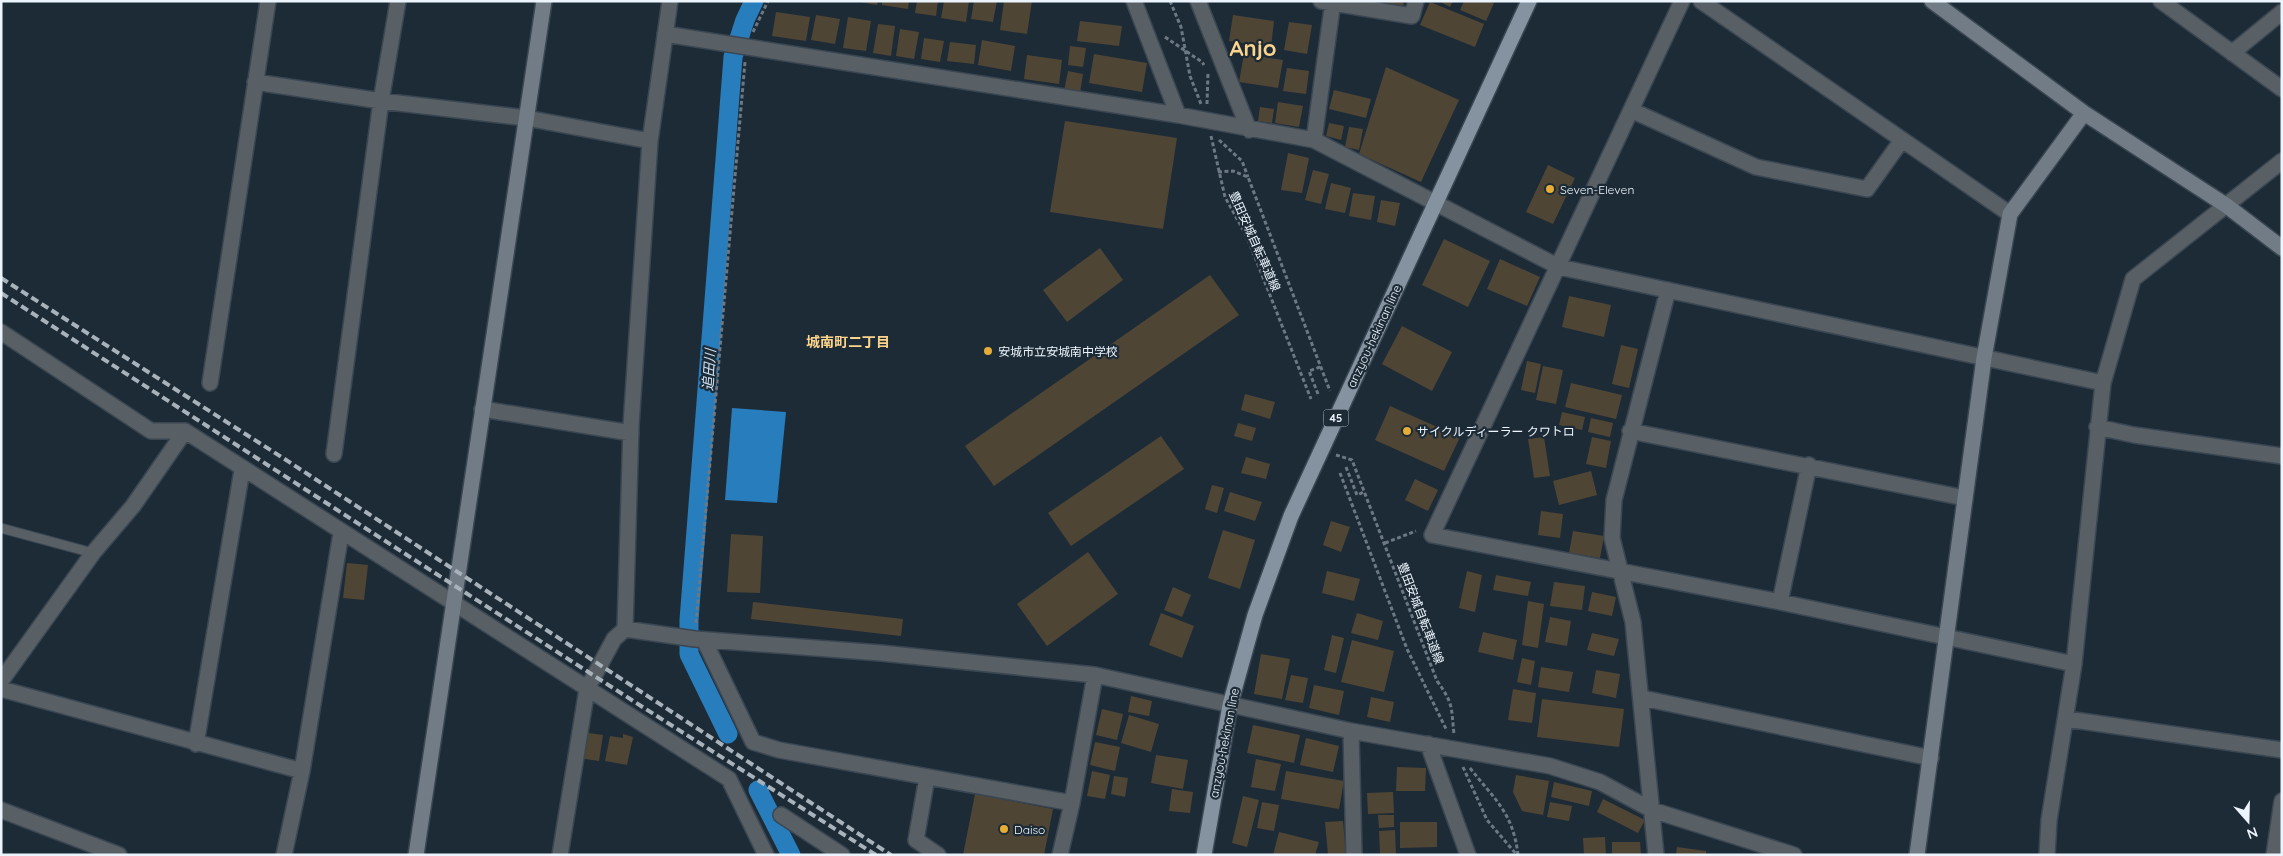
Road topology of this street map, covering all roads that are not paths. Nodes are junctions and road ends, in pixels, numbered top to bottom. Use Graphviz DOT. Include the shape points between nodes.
graph roads {
  1 [pos="268,1"];
  2 [pos="398,1"];
  3 [pos="544,1"];
  4 [pos="670,1"];
  5 [pos="1134,1"];
  6 [pos="1198,1"];
  7 [pos="1416,1"];
  8 [pos="1529,1"];
  9 [pos="1682,1"];
  10 [pos="1701,1"];
  11 [pos="1932,1"];
  12 [pos="2160,1"];
  13 [pos="1329,2"];
  14 [pos="2282,12"];
  15 [pos="665,34"];
  16 [pos="2232,53"];
  17 [pos="255,82"];
  18 [pos="2282,89"];
  19 [pos="381,101"];
  20 [pos="1631,110"];
  21 [pos="2084,113"];
  22 [pos="1178,115"];
  23 [pos="526,118"];
  24 [pos="1249,130"];
  25 [pos="1314,140"];
  26 [pos="1902,140"];
  27 [pos="650,141"];
  28 [pos="2282,161"];
  29 [pos="1436,202"];
  30 [pos="2227,206"];
  31 [pos="2010,214"];
  32 [pos="2282,248"];
  33 [pos="1559,267"];
  34 [pos="1668,290"];
  35 [pos="1,332"];
  36 [pos="1984,358"];
  37 [pos="210,383"];
  38 [pos="2103,383"];
  39 [pos="482,409"];
  40 [pos="2097,427"];
  41 [pos="185,431"];
  42 [pos="1630,431"];
  43 [pos="631,432"];
  44 [pos="334,454"];
  45 [pos="2282,456"];
  46 [pos="1809,465"];
  47 [pos="242,470"];
  48 [pos="1966,498"];
  49 [pos="1,528"];
  50 [pos="341,533"];
  51 [pos="93,553"];
  52 [pos="1622,571"];
  53 [pos="1780,602"];
  54 [pos="453,604"];
  55 [pos="625,629"];
  56 [pos="1947,637"];
  57 [pos="694,639"];
  58 [pos="2074,664"];
  59 [pos="1095,675"];
  60 [pos="1,681"];
  61 [pos="1,689"];
  62 [pos="586,689"];
  63 [pos="1642,698"];
  64 [pos="1230,705"];
  65 [pos="2066,719"];
  66 [pos="1351,731"];
  67 [pos="196,744"];
  68 [pos="1428,744"];
  69 [pos="2282,750"];
  70 [pos="1931,758"];
  71 [pos="302,772"];
  72 [pos="927,777"];
  73 [pos="2282,801"];
  74 [pos="1072,803"];
  75 [pos="1,810"];
  76 [pos="1652,810"];
  77 [pos="781,815"];
  78 [pos="565,854"];
  79 [pos="119,855"];
  80 [pos="284,855"];
  81 [pos="416,855"];
  82 [pos="766,855"];
  83 [pos="842,855"];
  84 [pos="938,855"];
  85 [pos="1060,855"];
  86 [pos="1204,855"];
  87 [pos="1354,855"];
  88 [pos="1468,855"];
  89 [pos="1656,855"];
  90 [pos="1794,855"];
  91 [pos="1918,855"];
  92 [pos="2047,855"];
  93 [pos="2274,855"];
  1 -- 17 [label="street"];
  2 -- 19 [label="street"];
  3 -- 23 [label="street"];
  4 -- 15 [label="street"];
  5 -- 22 [label="street"];
  6 -- 24 [label="street"];
  7 -- 13 [label="street" via="1412,16"];
  8 -- 29 [label="main road, anzyou-hekinan line / 45"];
  9 -- 20 [label="street"];
  10 -- 26 [label="street"];
  11 -- 21 [label="street"];
  12 -- 16 [label="street"];
  13 -- 25 [label="street"];
  14 -- 16 [label="street"];
  15 -- 22 [label="street"];
  15 -- 27 [label="street"];
  16 -- 18 [label="street"];
  17 -- 19 [label="street"];
  17 -- 37 [label="street"];
  19 -- 23 [label="street"];
  19 -- 44 [label="street"];
  20 -- 26 [label="street" via="1756,167 1867,189"];
  20 -- 33 [label="street"];
  21 -- 30 [label="street"];
  21 -- 31 [label="street"];
  22 -- 24 [label="street"];
  23 -- 27 [label="street"];
  23 -- 39 [label="street"];
  24 -- 25 [label="street"];
  25 -- 29 [label="street"];
  26 -- 31 [label="street"];
  27 -- 43 [label="street"];
  28 -- 30 [label="street"];
  29 -- 33 [label="street"];
  29 -- 64 [label="main road, anzyou-hekinan line / 45" via="1288,525 1255,615"];
  30 -- 32 [label="street"];
  30 -- 38 [label="street" via="2133,279"];
  31 -- 36 [label="street"];
  33 -- 34 [label="street"];
  33 -- 52 [label="street" via="1432,535"];
  34 -- 36 [label="street"];
  34 -- 42 [label="street"];
  35 -- 41 [label="street" via="151,431"];
  36 -- 38 [label="street"];
  36 -- 48 [label="street"];
  38 -- 40 [label="street"];
  39 -- 43 [label="street"];
  39 -- 54 [label="street"];
  40 -- 45 [label="street"];
  40 -- 58 [label="street"];
  41 -- 47 [label="street"];
  41 -- 51 [label="street" via="134,506"];
  42 -- 46 [label="street"];
  42 -- 52 [label="street" via="1614,500 1612,538"];
  43 -- 55 [label="street"];
  46 -- 48 [label="street"];
  46 -- 53 [label="street"];
  47 -- 50 [label="street"];
  47 -- 67 [label="street"];
  48 -- 56 [label="street"];
  49 -- 51 [label="lane"];
  50 -- 54 [label="street"];
  50 -- 71 [label="street"];
  51 -- 60 [label="street"];
  52 -- 53 [label="street"];
  52 -- 63 [label="street" via="1633,622"];
  53 -- 56 [label="street"];
  54 -- 62 [label="street"];
  54 -- 81 [label="street"];
  55 -- 57 [label="street"];
  55 -- 62 [label="street" via="614,639"];
  56 -- 58 [label="street"];
  56 -- 70 [label="street"];
  57 -- 59 [label="street" via="881,653"];
  57 -- 72 [label="street" via="753,742 780,750"];
  58 -- 65 [label="street"];
  59 -- 64 [label="street"];
  59 -- 74 [label="street"];
  61 -- 67 [label="street"];
  62 -- 78 [label="street"];
  62 -- 82 [label="street" via="729,779"];
  63 -- 70 [label="street"];
  63 -- 76 [label="street"];
  64 -- 66 [label="street"];
  64 -- 86 [label="main road, anzyou-hekinan line / 45"];
  65 -- 69 [label="street"];
  65 -- 92 [label="street" via="2049,820"];
  66 -- 68 [label="street"];
  66 -- 87 [label="street"];
  67 -- 71 [label="street"];
  68 -- 76 [label="street" via="1550,766 1600,782"];
  68 -- 88 [label="street"];
  70 -- 91 [label="street"];
  71 -- 80 [label="street"];
  72 -- 74 [label="street"];
  72 -- 84 [label="street" via="916,840"];
  73 -- 93 [label="street"];
  74 -- 85 [label="street"];
  75 -- 79 [label="street"];
  76 -- 89 [label="street"];
  76 -- 90 [label="street"];
  77 -- 83 [label="street"];
}
